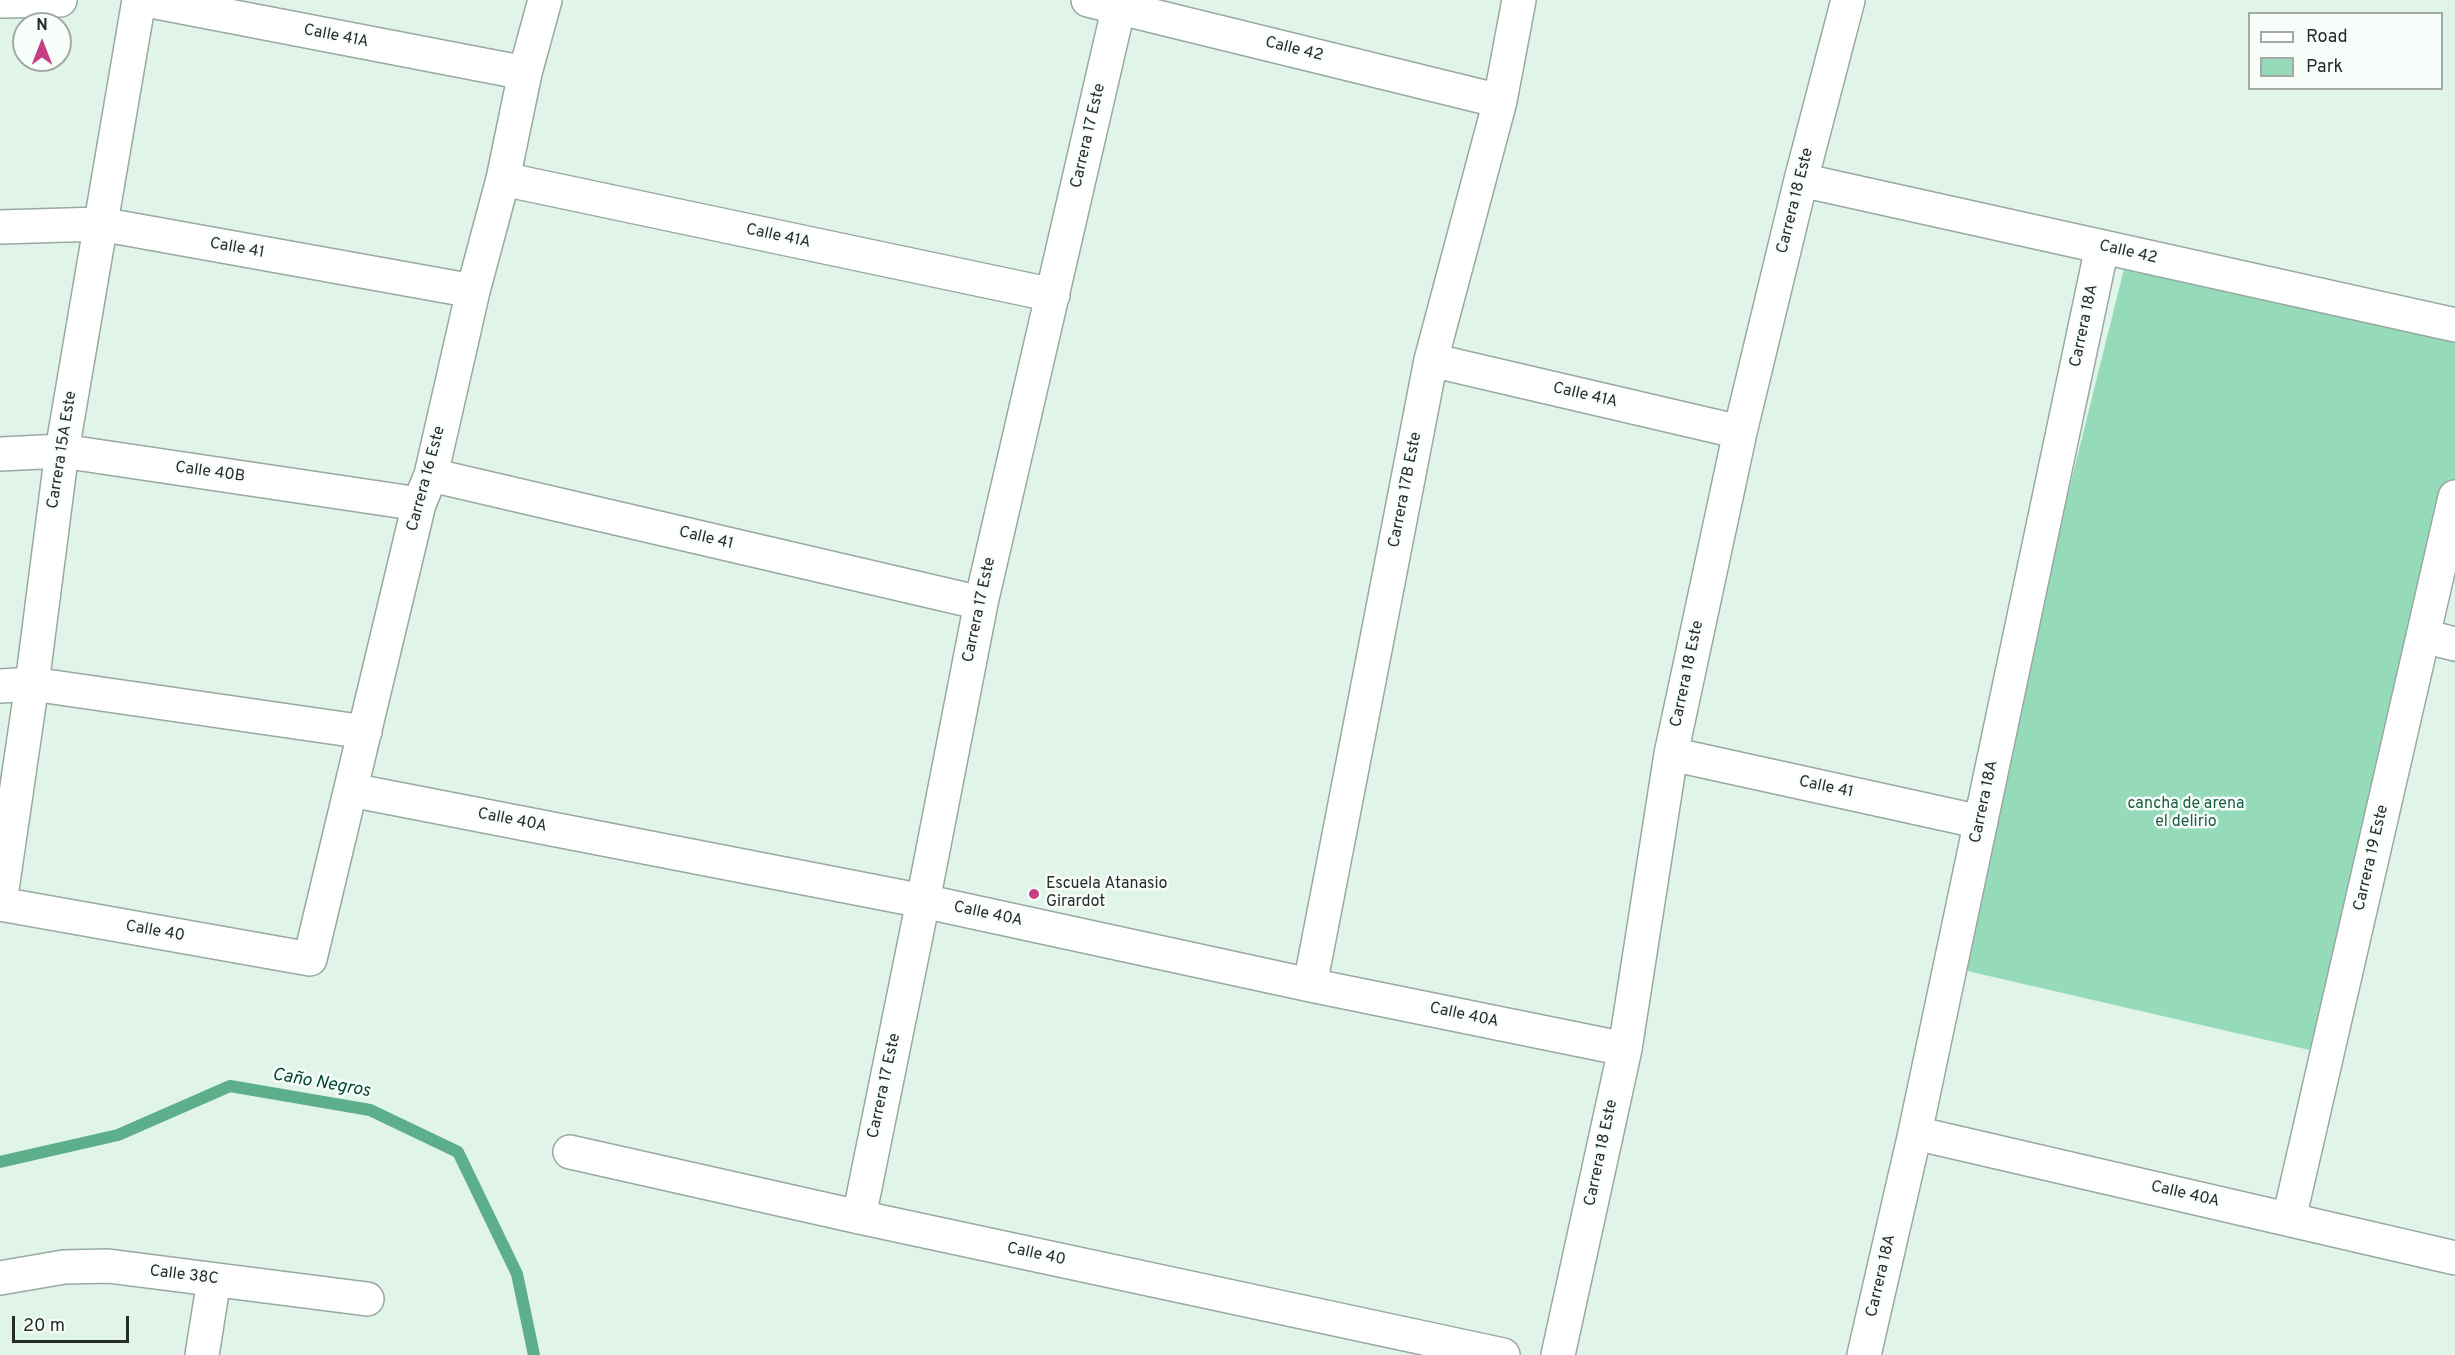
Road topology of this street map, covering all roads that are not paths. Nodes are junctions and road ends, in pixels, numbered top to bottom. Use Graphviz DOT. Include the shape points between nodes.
graph roads {
  1 [pos="60,0"];
  2 [pos="139,0"];
  3 [pos="146,0"];
  4 [pos="545,0"];
  5 [pos="1088,0"];
  6 [pos="1519,0"];
  7 [pos="1848,0"];
  8 [pos="0,1"];
  9 [pos="1119,6"];
  10 [pos="525,73"];
  11 [pos="1500,101"];
  12 [pos="503,179"];
  13 [pos="1801,180"];
  14 [pos="100,224"];
  15 [pos="0,227"];
  16 [pos="2102,247"];
  17 [pos="473,291"];
  18 [pos="1053,294"];
  19 [pos="2455,325"];
  20 [pos="1431,360"];
  21 [pos="1740,432"];
  22 [pos="62,451"];
  23 [pos="0,454"];
  24 [pos="425,490"];
  25 [pos="2455,497"];
  26 [pos="981,603"];
  27 [pos="2423,636"];
  28 [pos="2455,644"];
  29 [pos="16,685"];
  30 [pos="365,732"];
  31 [pos="1671,754"];
  32 [pos="351,790"];
  33 [pos="1981,822"];
  34 [pos="923,901"];
  35 [pos="0,903"];
  36 [pos="310,959"];
  37 [pos="1310,985"];
  38 [pos="1625,1049"];
  39 [pos="1915,1133"];
  40 [pos="570,1152"];
  41 [pos="859,1217"];
  42 [pos="2289,1219"];
  43 [pos="2455,1258"];
  44 [pos="0,1278"];
  45 [pos="214,1280"];
  46 [pos="368,1299"];
  47 [pos="202,1355"];
  48 [pos="1503,1355"];
  49 [pos="1558,1355"];
  50 [pos="1864,1355"];
  1 -- 8 [label="street"];
  2 -- 14 [label="street, Carrera 15A Este"];
  3 -- 10 [label="street, Calle 41A"];
  4 -- 10 [label="street, Carrera 16 Este"];
  5 -- 9 [label="street, Calle 42"];
  6 -- 11 [label="street, Carrera 17B Este"];
  7 -- 13 [label="street, Carrera 18 Este"];
  9 -- 11 [label="street, Calle 42"];
  9 -- 18 [label="street, Carrera 17 Este"];
  10 -- 12 [label="street, Carrera 16 Este"];
  11 -- 20 [label="street, Carrera 17B Este"];
  12 -- 17 [label="street, Carrera 16 Este"];
  12 -- 18 [label="street, Calle 41A"];
  13 -- 16 [label="street, Calle 42"];
  13 -- 21 [label="street, Carrera 18 Este"];
  14 -- 15 [label="street, Calle 41"];
  14 -- 17 [label="street, Calle 41"];
  14 -- 22 [label="street, Carrera 15A Este"];
  16 -- 19 [label="street, Calle 42"];
  16 -- 33 [label="street, Carrera 18A"];
  17 -- 24 [label="street, Carrera 16 Este"];
  18 -- 26 [label="street, Carrera 17 Este"];
  20 -- 21 [label="street, Calle 41A"];
  20 -- 37 [label="street, Carrera 17B Este"];
  21 -- 31 [label="street, Carrera 18 Este"];
  22 -- 23 [label="street, Calle 40B"];
  22 -- 24 [label="street, Calle 40B"];
  22 -- 29 [label="street, Carrera 15A Este"];
  24 -- 26 [label="street, Calle 41"];
  24 -- 30 [label="street, Carrera 16 Este"];
  25 -- 27 [label="street, Carrera 19 Este"];
  26 -- 34 [label="street, Carrera 17 Este"];
  27 -- 28 [label="street"];
  27 -- 42 [label="street, Carrera 19 Este"];
  29 -- 30 [label="street"];
  29 -- 35 [label="street, Carrera 15A Este"];
  30 -- 32 [label="street, Carrera 16 Este"];
  31 -- 33 [label="street, Calle 41"];
  31 -- 38 [label="street, Carrera 18 Este"];
  32 -- 34 [label="street, Calle 40A"];
  32 -- 36 [label="street, Carrera 16 Este"];
  33 -- 39 [label="street, Carrera 18A"];
  34 -- 37 [label="street, Calle 40A"];
  34 -- 41 [label="street, Carrera 17 Este"];
  35 -- 36 [label="street, Calle 40"];
  37 -- 38 [label="street, Calle 40A"];
  38 -- 49 [label="street, Carrera 18 Este"];
  39 -- 42 [label="street, Calle 40A"];
  39 -- 50 [label="street, Carrera 18A"];
  40 -- 41 [label="street, Calle 40"];
  41 -- 48 [label="street, Calle 40"];
  42 -- 43 [label="street, Calle 40A"];
  44 -- 45 [label="street, Calle 38C" via="108,1266"];
  45 -- 46 [label="street, Calle 38C"];
  45 -- 47 [label="street"];
}
